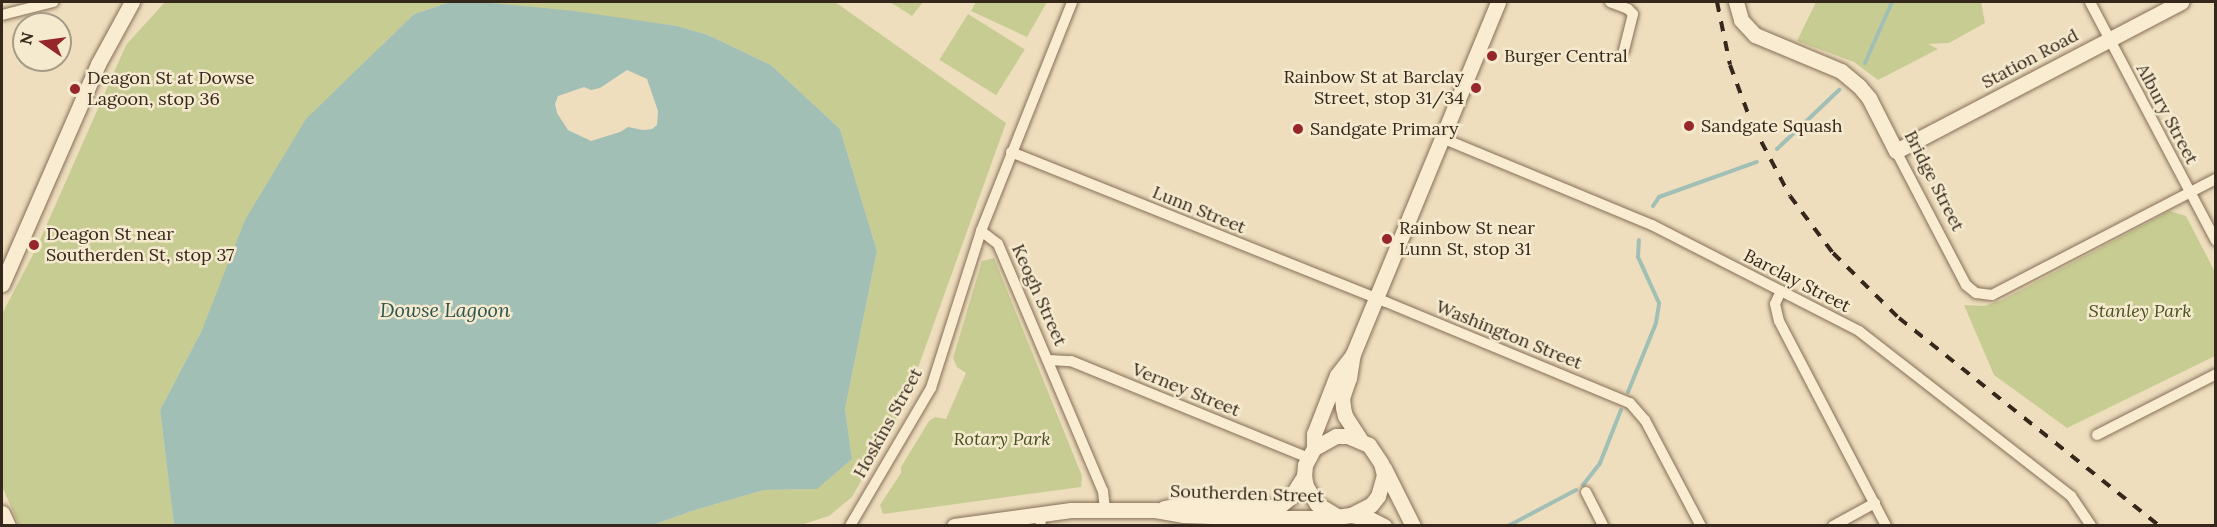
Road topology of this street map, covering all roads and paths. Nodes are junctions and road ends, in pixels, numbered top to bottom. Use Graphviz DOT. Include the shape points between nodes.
graph roads {
  1 [pos="53,2"];
  2 [pos="1072,2"];
  3 [pos="1498,2"];
  4 [pos="1610,2"];
  5 [pos="1736,2"];
  6 [pos="2090,2"];
  7 [pos="2181,2"];
  8 [pos="127,3"];
  9 [pos="2,15"];
  10 [pos="2110,39"];
  11 [pos="1624,51"];
  12 [pos="1442,138"];
  13 [pos="1896,151"];
  14 [pos="1011,152"];
  15 [pos="2216,179"];
  16 [pos="2190,192"];
  17 [pos="981,231"];
  18 [pos="2216,241"];
  19 [pos="2,284"];
  20 [pos="1781,291"];
  21 [pos="1376,298"];
  22 [pos="1353,354"];
  23 [pos="1049,360"];
  24 [pos="2216,374"];
  25 [pos="2097,435"];
  26 [pos="1360,439"];
  27 [pos="1312,453"];
  28 [pos="1383,466"];
  29 [pos="1304,476"];
  30 [pos="1586,492"];
  31 [pos="1875,503"];
  32 [pos="1105,510"];
  33 [pos="2,513"];
  34 [pos="1344,516"];
  35 [pos="1266,517"];
  36 [pos="1040,519"];
  37 [pos="8,525"];
  38 [pos="850,525"];
  39 [pos="954,525"];
  40 [pos="1384,525"];
  41 [pos="1413,525"];
  42 [pos="1603,525"];
  43 [pos="1701,525"];
  44 [pos="1833,525"];
  45 [pos="1886,525"];
  46 [pos="2091,525"];
  1 -- 9 [label="street"];
  2 -- 14 [label="street"];
  3 -- 12 [label="main road"];
  4 -- 11 [label="street" via="1633,14"];
  5 -- 13 [label="main road, Bridge Street" via="1742,20 1755,35 1841,71 1859,86"];
  6 -- 10 [label="street, Albury Street"];
  7 -- 10 [label="main road, Station Road"];
  8 -- 19 [label="main road"];
  10 -- 13 [label="main road, Station Road"];
  10 -- 16 [label="street, Albury Street"];
  12 -- 20 [label="street, Barclay Street" via="1652,225"];
  12 -- 21 [label="main road"];
  13 -- 16 [label="street, Bridge Street" via="1966,285 1976,293 1992,294"];
  14 -- 17 [label="street"];
  14 -- 21 [label="street, Lunn Street"];
  15 -- 16 [label="street"];
  16 -- 18 [label="street, Albury Street"];
  17 -- 23 [label="street, Keogh Street" via="998,244"];
  17 -- 38 [label="street, Hoskins Street" via="931,388"];
  20 -- 31 [label="street" via="1775,313"];
  20 -- 46 [label="street, Barclay Street" via="1859,331 2071,496"];
  21 -- 22 [label="main road"];
  21 -- 43 [label="street, Washington Street" via="1630,403 1645,420"];
  22 -- 26 [label="main road" via="1342,398 1345,416"];
  22 -- 27 [label="main road" via="1337,375 1314,434"];
  23 -- 27 [label="street, Verney Street" via="1071,361"];
  23 -- 32 [label="street, Keogh Street" via="1103,491"];
  24 -- 25 [label="street"];
  26 -- 27 [label="main road" via="1336,436"];
  26 -- 28 [label="main road"];
  27 -- 29 [label="main road"];
  28 -- 34 [label="main road" via="1383,485 1378,496 1362,512"];
  28 -- 41 [label="main road"];
  29 -- 34 [label="main road" via="1317,504"];
  29 -- 35 [label="main road, Southerden Street" via="1284,503"];
  30 -- 42 [label="street"];
  31 -- 44 [label="street"];
  31 -- 45 [label="street"];
  32 -- 35 [label="main road, Southerden Street" via="1155,510 1184,504"];
  32 -- 36 [label="main road, Southerden Street"];
  33 -- 37 [label="main road"];
  34 -- 35 [label="main road, Southerden Street"];
  34 -- 40 [label="main road"];
  36 -- 39 [label="main road, Southerden Street"];
}
